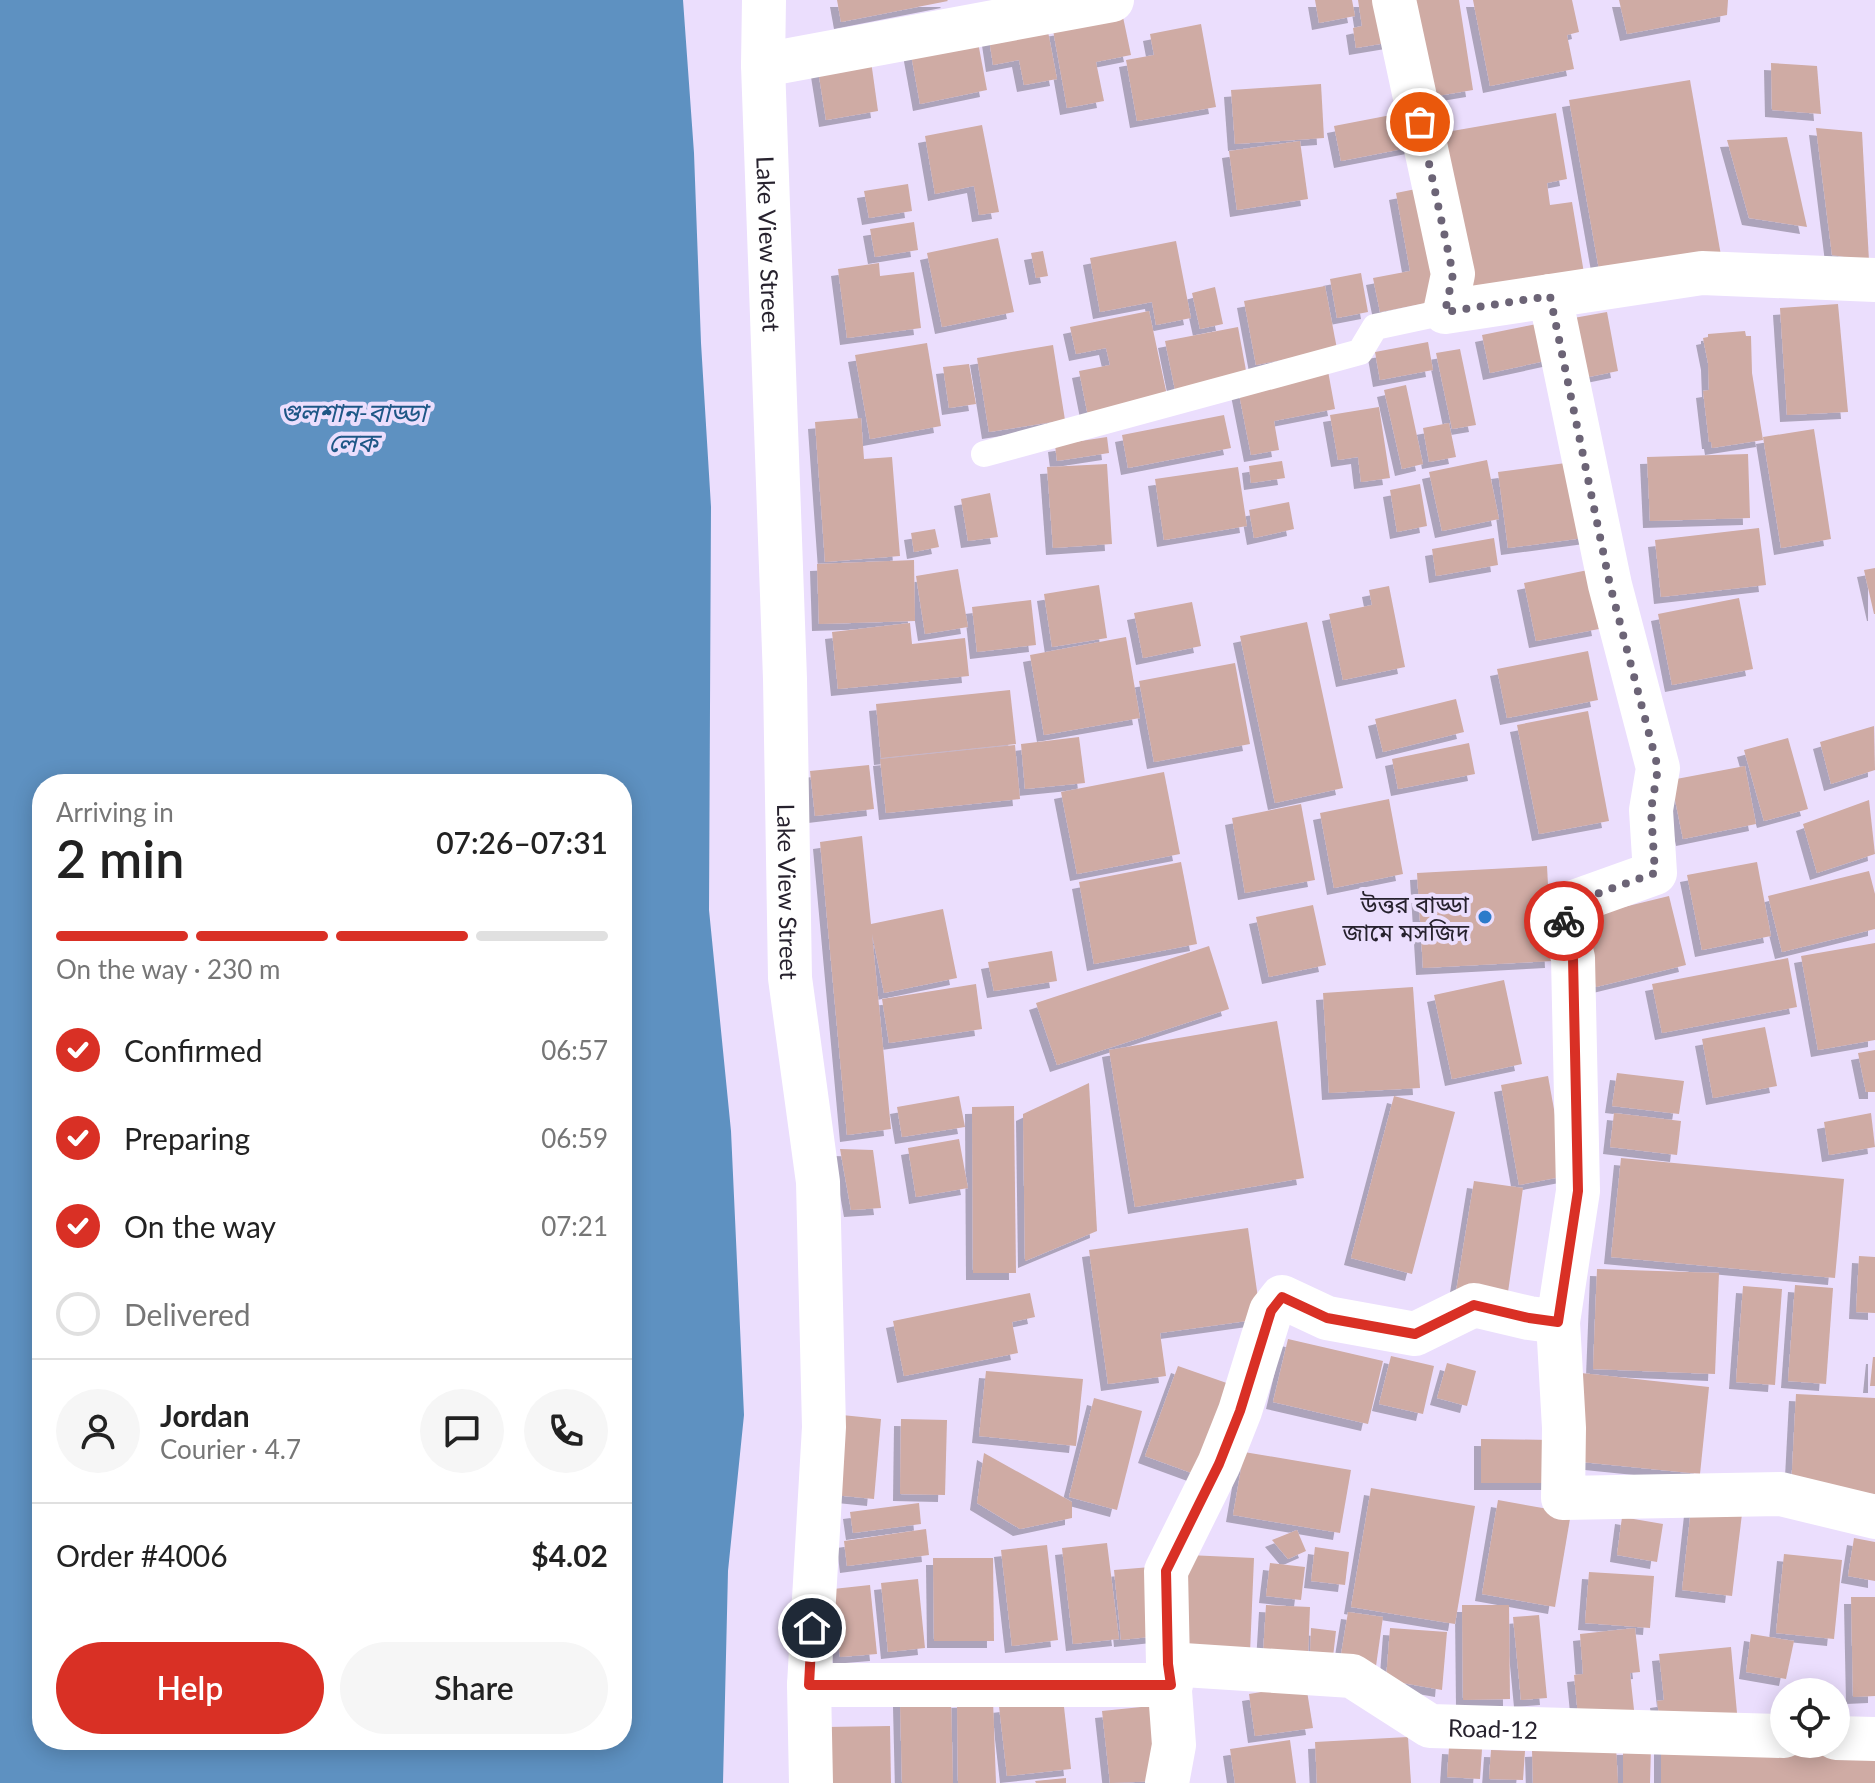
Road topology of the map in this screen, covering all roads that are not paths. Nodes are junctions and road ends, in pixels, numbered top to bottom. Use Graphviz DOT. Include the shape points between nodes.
graph roads {
  1 [pos="764,0"];
  2 [pos="1112,0"];
  3 [pos="1394,0"];
  4 [pos="763,65"];
  5 [pos="1875,280"];
  6 [pos="1550,296"];
  7 [pos="1445,312"];
  8 [pos="984,454"];
  9 [pos="1558,1322"];
  10 [pos="1875,1517"];
  11 [pos="1170,1675"];
  12 [pos="809,1685"];
  13 [pos="1770,1736"];
  14 [pos="1850,1738"];
  15 [pos="1875,1739"];
  16 [pos="1170,1764"];
  17 [pos="811,1783"];
  1 -- 4 [label="street, Lake View Street"];
  2 -- 4 [label="street"];
  3 -- 7 [label="street" via="1453,274"];
  4 -- 12 [label="street, Lake View Street" via="790,978 818,1182 824,1427"];
  5 -- 6 [label="street" via="1702,273"];
  6 -- 7 [label="street"];
  6 -- 9 [label="street" via="1610,585 1658,768 1651,810 1655,873 1560,907 1573,958 1578,1191"];
  7 -- 8 [label="lane" via="1375,327 1360,352"];
  9 -- 10 [label="street" via="1563,1498 1781,1494"];
  9 -- 11 [label="street" via="1474,1305 1415,1334 1327,1318 1282,1297 1271,1311 1219,1464 1166,1571"];
  11 -- 12 [label="street, Road-12"];
  11 -- 13 [label="street, Road-12" via="1352,1676 1430,1726"];
  11 -- 16 [label="street"];
  12 -- 17 [label="street, Lake View Street"];
  14 -- 15 [label="street"];
}
